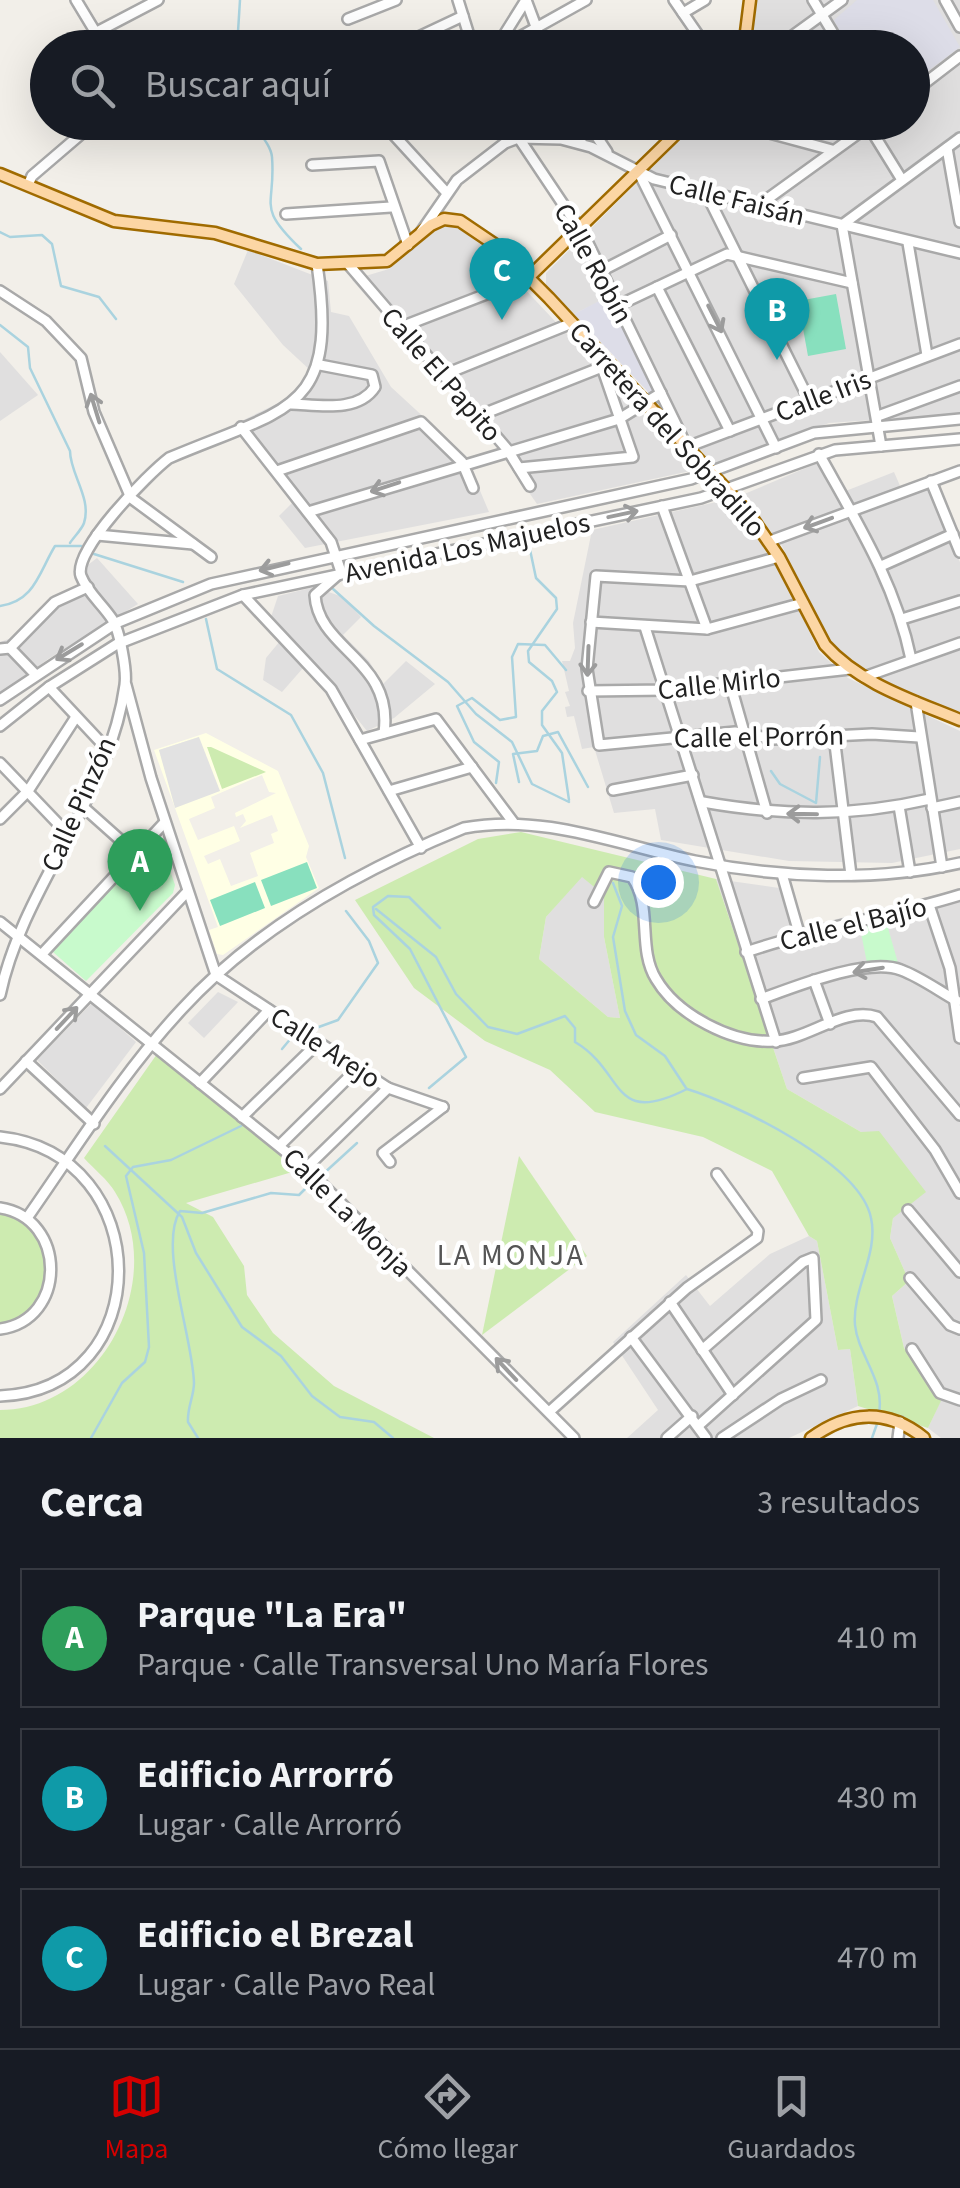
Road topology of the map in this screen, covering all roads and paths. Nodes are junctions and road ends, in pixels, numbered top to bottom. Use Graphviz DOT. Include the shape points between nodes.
graph roads {
  1 [pos="76,0"];
  2 [pos="158,0"];
  3 [pos="396,0"];
  4 [pos="458,0"];
  5 [pos="526,0"];
  6 [pos="674,0"];
  7 [pos="706,0"];
  8 [pos="750,0"];
  9 [pos="812,0"];
  10 [pos="842,0"];
  11 [pos="582,1"];
  12 [pos="946,1"];
  13 [pos="683,13"];
  14 [pos="822,14"];
  15 [pos="462,16"];
  16 [pos="348,18"];
  17 [pos="960,27"];
  18 [pos="534,28"];
  19 [pos="94,30"];
  20 [pos="102,30"];
  21 [pos="433,30"];
  22 [pos="467,30"];
  23 [pos="508,30"];
  24 [pos="530,30"];
  25 [pos="695,30"];
  26 [pos="746,30"];
  27 [pos="800,30"];
  28 [pos="831,30"];
  29 [pos="960,56"];
  30 [pos="930,79"];
  31 [pos="960,138"];
  32 [pos="74,140"];
  33 [pos="398,140"];
  34 [pos="515,140"];
  35 [pos="519,140"];
  36 [pos="547,140"];
  37 [pos="598,140"];
  38 [pos="669,140"];
  39 [pos="795,140"];
  40 [pos="847,140"];
  41 [pos="879,140"];
  42 [pos="576,142"];
  43 [pos="946,148"];
  44 [pos="832,150"];
  45 [pos="608,154"];
  46 [pos="312,165"];
  47 [pos="638,170"];
  48 [pos="0,174"];
  49 [pos="902,180"];
  50 [pos="28,186"];
  51 [pos="446,192"];
  52 [pos="711,194"];
  53 [pos="759,205"];
  54 [pos="391,207"];
  55 [pos="286,214"];
  56 [pos="960,222"];
  57 [pos="842,225"];
  58 [pos="579,228"];
  59 [pos="421,232"];
  60 [pos="671,235"];
  61 [pos="908,243"];
  62 [pos="408,246"];
  63 [pos="960,253"];
  64 [pos="738,256"];
  65 [pos="317,264"];
  66 [pos="349,265"];
  67 [pos="603,270"];
  68 [pos="690,271"];
  69 [pos="528,278"];
  70 [pos="852,282"];
  71 [pos="657,288"];
  72 [pos="0,291"];
  73 [pos="619,306"];
  74 [pos="572,324"];
  75 [pos="401,327"];
  76 [pos="960,344"];
  77 [pos="927,355"];
  78 [pos="602,361"];
  79 [pos="320,365"];
  80 [pos="443,375"];
  81 [pos="869,376"];
  82 [pos="960,386"];
  83 [pos="661,393"];
  84 [pos="928,398"];
  85 [pos="809,400"];
  86 [pos="645,402"];
  87 [pos="290,404"];
  88 [pos="478,416"];
  89 [pos="619,418"];
  90 [pos="764,418"];
  91 [pos="960,419"];
  92 [pos="879,421"];
  93 [pos="936,421"];
  94 [pos="240,427"];
  95 [pos="730,431"];
  96 [pos="960,439"];
  97 [pos="882,446"];
  98 [pos="687,447"];
  99 [pos="776,448"];
  100 [pos="507,449"];
  101 [pos="819,454"];
  102 [pos="462,462"];
  103 [pos="519,468"];
  104 [pos="276,471"];
  105 [pos="960,471"];
  106 [pos="711,473"];
  107 [pos="931,481"];
  108 [pos="530,486"];
  109 [pos="473,488"];
  110 [pos="727,490"];
  111 [pos="131,498"];
  112 [pos="662,506"];
  113 [pos="852,511"];
  114 [pos="308,512"];
  115 [pos="953,534"];
  116 [pos="97,535"];
  117 [pos="770,541"];
  118 [pos="198,545"];
  119 [pos="960,552"];
  120 [pos="336,553"];
  121 [pos="211,556"];
  122 [pos="780,557"];
  123 [pos="882,566"];
  124 [pos="341,572"];
  125 [pos="690,581"];
  126 [pos="88,588"];
  127 [pos="243,595"];
  128 [pos="960,601"];
  129 [pos="803,602"];
  130 [pos="902,619"];
  131 [pos="590,622"];
  132 [pos="116,624"];
  133 [pos="645,627"];
  134 [pos="707,630"];
  135 [pos="960,642"];
  136 [pos="118,644"];
  137 [pos="5,648"];
  138 [pos="911,659"];
  139 [pos="850,669"];
  140 [pos="34,674"];
  141 [pos="864,678"];
  142 [pos="126,683"];
  143 [pos="730,683"];
  144 [pos="49,687"];
  145 [pos="666,690"];
  146 [pos="588,691"];
  147 [pos="0,700"];
  148 [pos="916,702"];
  149 [pos="76,717"];
  150 [pos="960,720"];
  151 [pos="0,726"];
  152 [pos="384,733"];
  153 [pos="745,733"];
  154 [pos="682,736"];
  155 [pos="834,736"];
  156 [pos="920,736"];
  157 [pos="360,740"];
  158 [pos="106,750"];
  159 [pos="0,762"];
  160 [pos="472,767"];
  161 [pos="694,774"];
  162 [pos="613,790"];
  163 [pos="389,791"];
  164 [pos="28,792"];
  165 [pos="704,802"];
  166 [pos="960,802"];
  167 [pos="931,804"];
  168 [pos="82,805"];
  169 [pos="899,806"];
  170 [pos="767,813"];
  171 [pos="844,814"];
  172 [pos="0,820"];
  173 [pos="165,822"];
  174 [pos="513,822"];
  175 [pos="67,833"];
  176 [pos="420,848"];
  177 [pos="136,854"];
  178 [pos="960,863"];
  179 [pos="724,866"];
  180 [pos="942,868"];
  181 [pos="910,872"];
  182 [pos="782,874"];
  183 [pos="851,875"];
  184 [pos="187,892"];
  185 [pos="960,895"];
  186 [pos="594,902"];
  187 [pos="929,904"];
  188 [pos="0,922"];
  189 [pos="799,934"];
  190 [pos="16,935"];
  191 [pos="746,952"];
  192 [pos="42,954"];
  193 [pos="3,971"];
  194 [pos="216,974"];
  195 [pos="814,980"];
  196 [pos="90,992"];
  197 [pos="0,995"];
  198 [pos="761,999"];
  199 [pos="957,1001"];
  200 [pos="269,1010"];
  201 [pos="830,1024"];
  202 [pos="960,1036"];
  203 [pos="153,1042"];
  204 [pos="776,1042"];
  205 [pos="318,1043"];
  206 [pos="26,1062"];
  207 [pos="357,1069"];
  208 [pos="803,1078"];
  209 [pos="200,1083"];
  210 [pos="388,1088"];
  211 [pos="0,1089"];
  212 [pos="960,1115"];
  213 [pos="242,1116"];
  214 [pos="94,1124"];
  215 [pos="0,1136"];
  216 [pos="280,1144"];
  217 [pos="68,1160"];
  218 [pos="390,1162"];
  219 [pos="306,1168"];
  220 [pos="717,1174"];
  221 [pos="960,1193"];
  222 [pos="0,1208"];
  223 [pos="908,1210"];
  224 [pos="26,1218"];
  225 [pos="960,1272"];
  226 [pos="910,1278"];
  227 [pos="670,1302"];
  228 [pos="0,1329"];
  229 [pos="960,1329"];
  230 [pos="627,1340"];
  231 [pos="912,1349"];
  232 [pos="702,1350"];
  233 [pos="821,1380"];
  234 [pos="0,1396"];
  235 [pos="733,1396"];
  236 [pos="960,1400"];
  237 [pos="549,1412"];
  238 [pos="692,1416"];
  239 [pos="896,1421"];
  240 [pos="829,1425"];
  241 [pos="698,1426"];
  242 [pos="574,1438"];
  243 [pos="667,1438"];
  244 [pos="706,1438"];
  245 [pos="722,1438"];
  246 [pos="811,1438"];
  247 [pos="832,1438"];
  248 [pos="898,1438"];
  249 [pos="924,1438"];
  1 -- 19 [label="street"];
  2 -- 20 [label="street"];
  3 -- 16 [label="street"];
  4 -- 15 [label="street"];
  5 -- 18 [label="street"];
  5 -- 23 [label="street"];
  6 -- 13 [label="street"];
  7 -- 13 [label="street"];
  8 -- 26 [label="main road"];
  9 -- 14 [label="street"];
  10 -- 14 [label="street"];
  11 -- 18 [label="street"];
  12 -- 17 [label="street"];
  13 -- 25 [label="street"];
  14 -- 27 [label="street"];
  14 -- 28 [label="street"];
  15 -- 21 [label="street"];
  15 -- 22 [label="street"];
  18 -- 24 [label="street"];
  29 -- 30 [label="street"];
  31 -- 43 [label="street"];
  32 -- 50 [label="street"];
  33 -- 51 [label="street"];
  34 -- 51 [label="street"];
  35 -- 58 [label="street, Calle Robín"];
  36 -- 42 [label="street, Calle Faisán"];
  37 -- 45 [label="street"];
  38 -- 47 [label="main road"];
  39 -- 44 [label="street"];
  40 -- 44 [label="street"];
  41 -- 49 [label="street"];
  42 -- 45 [label="street, Calle Faisán"];
  43 -- 49 [label="street"];
  43 -- 56 [label="street"];
  44 -- 53 [label="street"];
  45 -- 47 [label="street, Calle Faisán"];
  46 -- 54 [label="street" via="379,161"];
  47 -- 52 [label="street, Calle Faisán"];
  47 -- 58 [label="main road"];
  47 -- 60 [label="street"];
  48 -- 50 [label="main road"];
  49 -- 57 [label="street"];
  50 -- 65 [label="main road" via="128,224 215,233"];
  51 -- 59 [label="street"];
  52 -- 53 [label="street, Calle Faisán"];
  52 -- 64 [label="street"];
  53 -- 57 [label="street, Calle Faisán"];
  54 -- 55 [label="street"];
  54 -- 62 [label="street"];
  57 -- 61 [label="street, Calle Faisán"];
  57 -- 70 [label="street"];
  58 -- 67 [label="street, Calle Robín"];
  58 -- 69 [label="main road"];
  59 -- 62 [label="main road"];
  59 -- 69 [label="main road, Carretera del Sobradillo" via="444,220 460,222"];
  60 -- 67 [label="street"];
  60 -- 68 [label="street"];
  61 -- 63 [label="street, Calle Faisán"];
  61 -- 77 [label="street"];
  62 -- 66 [label="main road" via="387,261"];
  64 -- 68 [label="street" via="727,254"];
  64 -- 70 [label="street"];
  64 -- 85 [label="street"];
  65 -- 66 [label="main road"];
  65 -- 79 [label="street" via="324,314"];
  66 -- 75 [label="street, Calle El Papito"];
  67 -- 73 [label="street, Calle Robín"];
  68 -- 71 [label="street"];
  68 -- 90 [label="street, one-way"];
  69 -- 74 [label="main road, Carretera del Sobradillo"];
  69 -- 75 [label="street"];
  70 -- 81 [label="street"];
  71 -- 73 [label="street"];
  71 -- 95 [label="street"];
  111 -- 72 [label="street, one-way" via="94,412 81,358 46,321"];
  73 -- 83 [label="street, Calle Robín"];
  74 -- 78 [label="main road, Carretera del Sobradillo"];
  74 -- 80 [label="street"];
  75 -- 80 [label="street, Calle El Papito"];
  76 -- 77 [label="street, Calle Iris"];
  77 -- 81 [label="street, Calle Iris"];
  78 -- 86 [label="main road, Carretera del Sobradillo"];
  78 -- 88 [label="street"];
  78 -- 89 [label="street"];
  79 -- 87 [label="street"];
  79 -- 87 [label="street" via="375,378 369,397 353,405"];
  80 -- 88 [label="street, Calle El Papito"];
  81 -- 85 [label="street, Calle Iris"];
  81 -- 92 [label="street"];
  82 -- 84 [label="street"];
  83 -- 86 [label="street"];
  83 -- 98 [label="street, Calle Robín"];
  84 -- 92 [label="street"];
  84 -- 93 [label="street"];
  85 -- 90 [label="street, Calle Iris"];
  86 -- 89 [label="street"];
  86 -- 98 [label="main road, Carretera del Sobradillo"];
  87 -- 94 [label="street"];
  88 -- 100 [label="street, Calle El Papito"];
  89 -- 100 [label="street"];
  89 -- 103 [label="street" via="633,457"];
  90 -- 95 [label="street, Calle Iris"];
  90 -- 99 [label="street"];
  91 -- 93 [label="street, Avenida Los Majuelos"];
  92 -- 93 [label="street, Avenida Los Majuelos"];
  92 -- 97 [label="street"];
  92 -- 99 [label="street, Avenida Los Majuelos"];
  94 -- 104 [label="street"];
  94 -- 111 [label="street" via="169,458"];
  95 -- 98 [label="street, Calle Iris"];
  96 -- 97 [label="street, Avenida Los Majuelos"];
  97 -- 101 [label="street, Avenida Los Majuelos"];
  98 -- 106 [label="main road, Carretera del Sobradillo"];
  99 -- 106 [label="street, Avenida Los Majuelos"];
  100 -- 102 [label="street"];
  100 -- 103 [label="street, Calle El Papito"];
  101 -- 110 [label="street, Avenida Los Majuelos"];
  101 -- 113 [label="street"];
  102 -- 104 [label="street" via="421,422"];
  102 -- 109 [label="street"];
  102 -- 114 [label="street, one-way"];
  103 -- 108 [label="street, Calle El Papito"];
  104 -- 114 [label="street"];
  105 -- 107 [label="street"];
  106 -- 110 [label="main road, Carretera del Sobradillo"];
  106 -- 120 [label="street, Avenida Los Majuelos"];
  107 -- 113 [label="street"];
  107 -- 115 [label="street"];
  110 -- 112 [label="street, Avenida Los Majuelos"];
  110 -- 117 [label="main road, Carretera del Sobradillo"];
  111 -- 116 [label="street"];
  111 -- 118 [label="street"];
  124 -- 112 [label="street, Avenida Los Majuelos, one-way"];
  112 -- 125 [label="street"];
  113 -- 117 [label="street, one-way"];
  113 -- 123 [label="street"];
  114 -- 120 [label="street"];
  115 -- 119 [label="street"];
  115 -- 123 [label="street"];
  116 -- 118 [label="street"];
  116 -- 126 [label="street" via="80,566"];
  117 -- 122 [label="main road, Carretera del Sobradillo"];
  118 -- 121 [label="street"];
  120 -- 124 [label="street"];
  120 -- 132 [label="street, Avenida Los Majuelos, one-way" via="212,583"];
  122 -- 125 [label="street"];
  122 -- 129 [label="main road, Carretera del Sobradillo"];
  123 -- 130 [label="street"];
  124 -- 127 [label="street, Avenida Los Majuelos"];
  124 -- 152 [label="street" via="315,595 316,614 372,676 387,709"];
  125 -- 131 [label="street" via="596,576"];
  125 -- 134 [label="street"];
  126 -- 132 [label="street"];
  126 -- 137 [label="street" via="55,602"];
  127 -- 136 [label="street, Avenida Los Majuelos"];
  127 -- 157 [label="street" via="331,689"];
  128 -- 130 [label="street"];
  129 -- 134 [label="street"];
  129 -- 139 [label="main road, Carretera del Sobradillo" via="826,645"];
  130 -- 138 [label="street"];
  131 -- 133 [label="street"];
  131 -- 146 [label="street, one-way"];
  132 -- 136 [label="street, Calle Pinzón"];
  132 -- 140 [label="street, Avenida Los Majuelos, one-way"];
  133 -- 134 [label="street"];
  133 -- 145 [label="street"];
  135 -- 138 [label="street"];
  136 -- 142 [label="street, Calle Pinzón"];
  136 -- 144 [label="street, Avenida Los Majuelos"];
  137 -- 140 [label="street"];
  138 -- 141 [label="street"];
  139 -- 141 [label="main road, Carretera del Sobradillo"];
  139 -- 143 [label="street, Calle Mirlo"];
  140 -- 147 [label="street, Avenida Los Majuelos"];
  141 -- 148 [label="main road, Carretera del Sobradillo"];
  142 -- 158 [label="street, Calle Pinzón"];
  142 -- 173 [label="street"];
  143 -- 145 [label="street, Calle Mirlo"];
  143 -- 153 [label="street"];
  144 -- 149 [label="street"];
  144 -- 151 [label="street, Avenida Los Majuelos"];
  145 -- 146 [label="street, Calle Mirlo"];
  145 -- 154 [label="street"];
  146 -- 154 [label="street, Calle el Porrón" via="599,745"];
  148 -- 150 [label="main road, Carretera del Sobradillo"];
  148 -- 156 [label="street"];
  149 -- 158 [label="street"];
  149 -- 164 [label="street"];
  152 -- 157 [label="street"];
  152 -- 160 [label="street" via="436,718"];
  153 -- 154 [label="street, Calle el Porrón"];
  153 -- 155 [label="street, Calle el Porrón" via="774,739"];
  153 -- 170 [label="street"];
  154 -- 161 [label="street"];
  155 -- 156 [label="street, Calle el Porrón"];
  155 -- 171 [label="street"];
  156 -- 167 [label="street"];
  157 -- 163 [label="street"];
  158 -- 168 [label="street, Calle Pinzón"];
  159 -- 164 [label="street"];
  160 -- 163 [label="street"];
  160 -- 174 [label="street"];
  161 -- 162 [label="street"];
  161 -- 165 [label="street"];
  163 -- 176 [label="street"];
  164 -- 172 [label="street"];
  164 -- 175 [label="street"];
  165 -- 170 [label="street"];
  165 -- 179 [label="street"];
  166 -- 167 [label="street"];
  167 -- 169 [label="street"];
  167 -- 180 [label="street"];
  168 -- 175 [label="street, Calle Pinzón"];
  168 -- 177 [label="street"];
  169 -- 171 [label="street"];
  169 -- 181 [label="street"];
  171 -- 170 [label="street, one-way"];
  171 -- 183 [label="street"];
  173 -- 177 [label="street"];
  173 -- 184 [label="street"];
  174 -- 176 [label="street" via="464,828"];
  174 -- 179 [label="street"];
  175 -- 190 [label="street, Calle Pinzón"];
  176 -- 194 [label="street" via="294,916"];
  177 -- 192 [label="street"];
  178 -- 180 [label="street"];
  179 -- 182 [label="street"];
  179 -- 191 [label="street"];
  180 -- 181 [label="street"];
  181 -- 183 [label="street"];
  182 -- 183 [label="street"];
  182 -- 189 [label="street"];
  184 -- 194 [label="street"];
  184 -- 196 [label="street"];
  185 -- 187 [label="street, Calle el Bajío"];
  186 -- 204 [label="street" via="608,872 632,877 642,900 644,946 668,996 717,1028"];
  187 -- 189 [label="street, Calle el Bajío"];
  187 -- 199 [label="street"];
  188 -- 190 [label="street, Calle La Monja"];
  189 -- 191 [label="street, Calle el Bajío"];
  190 -- 192 [label="street, Calle La Monja"];
  190 -- 193 [label="street, Calle Pinzón"];
  191 -- 198 [label="street"];
  192 -- 196 [label="street, Calle La Monja"];
  193 -- 197 [label="street, Calle Pinzón"];
  194 -- 200 [label="street, Calle Arejo"];
  194 -- 203 [label="street"];
  195 -- 198 [label="street"];
  199 -- 195 [label="street, one-way" via="892,968"];
  195 -- 201 [label="street"];
  196 -- 203 [label="street, Calle La Monja"];
  206 -- 196 [label="street, one-way"];
  198 -- 204 [label="street"];
  199 -- 202 [label="street"];
  200 -- 205 [label="street, Calle Arejo"];
  200 -- 209 [label="street"];
  201 -- 204 [label="street"];
  201 -- 212 [label="street" via="877,1017"];
  203 -- 209 [label="street, Calle La Monja"];
  203 -- 214 [label="street"];
  205 -- 207 [label="street, Calle Arejo"];
  205 -- 213 [label="street"];
  206 -- 211 [label="street"];
  206 -- 214 [label="street"];
  207 -- 210 [label="street, Calle Arejo"];
  207 -- 216 [label="street"];
  208 -- 221 [label="street" via="871,1067"];
  209 -- 213 [label="street, Calle La Monja"];
  210 -- 218 [label="street, Calle Arejo" via="443,1107 383,1153"];
  210 -- 219 [label="street"];
  213 -- 216 [label="street, Calle La Monja"];
  214 -- 217 [label="street"];
  215 -- 217 [label="street"];
  216 -- 219 [label="street, Calle La Monja"];
  217 -- 224 [label="street"];
  217 -- 234 [label="street" via="110,1216 119,1250 118,1297 104,1334 82,1361 48,1385"];
  237 -- 219 [label="street, Calle La Monja, one-way"];
  220 -- 227 [label="street" via="757,1238"];
  222 -- 224 [label="street"];
  223 -- 225 [label="street"];
  224 -- 228 [label="street" via="50,1250 50,1286 34,1313"];
  226 -- 229 [label="street" via="950,1326"];
  227 -- 230 [label="street"];
  227 -- 232 [label="street"];
  230 -- 237 [label="street"];
  230 -- 238 [label="street"];
  231 -- 236 [label="street" via="940,1392"];
  232 -- 235 [label="street"];
  232 -- 235 [label="street" via="813,1258 816,1320"];
  233 -- 245 [label="street"];
  235 -- 241 [label="street"];
  237 -- 242 [label="street, Calle La Monja"];
  238 -- 241 [label="street"];
  238 -- 243 [label="street"];
  239 -- 240 [label="main road" via="857,1415"];
  239 -- 248 [label="street"];
  239 -- 249 [label="main road"];
  240 -- 246 [label="main road"];
  240 -- 247 [label="street"];
  241 -- 244 [label="street"];
}
